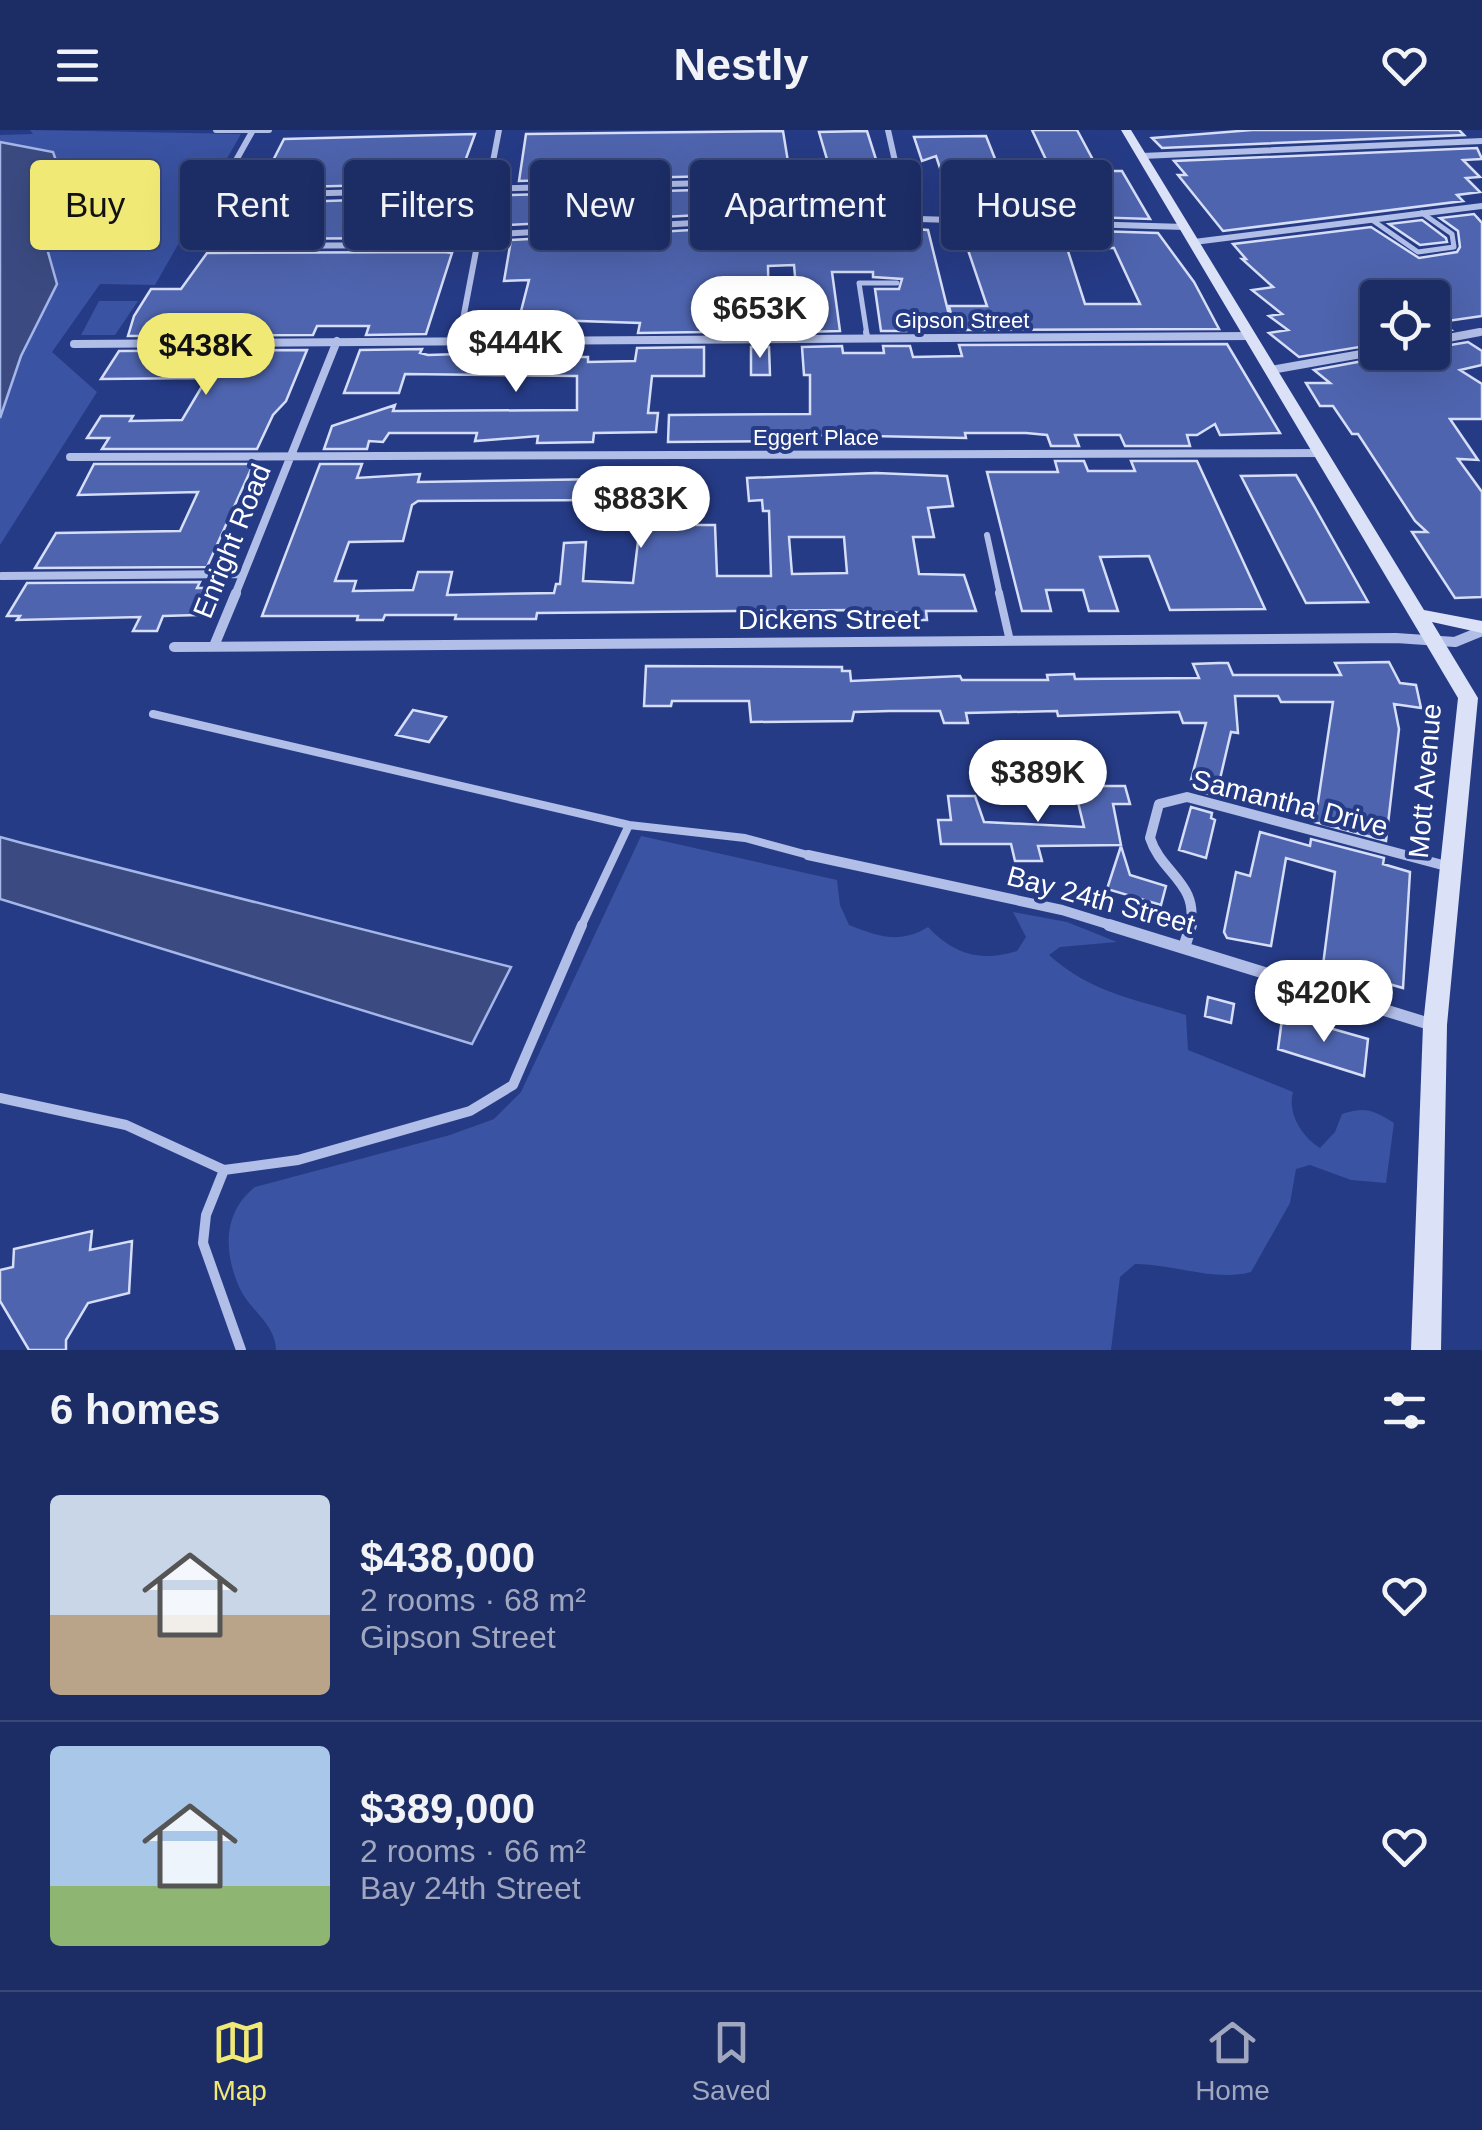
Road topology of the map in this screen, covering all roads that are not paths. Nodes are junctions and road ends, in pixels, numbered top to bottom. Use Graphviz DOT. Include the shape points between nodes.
graph roads {
  1 [pos="216,130"];
  2 [pos="253,130"];
  3 [pos="269,130"];
  4 [pos="499,130"];
  5 [pos="888,130"];
  6 [pos="1126,130"];
  7 [pos="1470,130"];
  8 [pos="1482,141"];
  9 [pos="1142,156"];
  10 [pos="235,160"];
  11 [pos="492,160"];
  12 [pos="895,160"];
  13 [pos="690,183"];
  14 [pos="510,187"];
  15 [pos="1482,206"];
  16 [pos="1470,207"];
  17 [pos="1422,213"];
  18 [pos="1480,216"];
  19 [pos="921,219"];
  20 [pos="1372,220"];
  21 [pos="690,223"];
  22 [pos="1185,227"];
  23 [pos="510,233"];
  24 [pos="1194,242"];
  25 [pos="477,250"];
  26 [pos="897,282"];
  27 [pos="1482,332"];
  28 [pos="1250,336"];
  29 [pos="867,338"];
  30 [pos="1450,338"];
  31 [pos="459,340"];
  32 [pos="337,341"];
  33 [pos="74,344"];
  34 [pos="1360,354"];
  35 [pos="1271,370"];
  36 [pos="1321,452"];
  37 [pos="290,456"];
  38 [pos="70,457"];
  39 [pos="986,535"];
  40 [pos="242,574"];
  41 [pos="2,576"];
  42 [pos="1418,614"];
  43 [pos="1482,629"];
  44 [pos="1433,640"];
  45 [pos="1010,641"];
  46 [pos="214,646"];
  47 [pos="174,647"];
  48 [pos="1475,705"];
  49 [pos="153,714"];
  50 [pos="1474,750"];
  51 [pos="630,825"];
  52 [pos="808,855"];
  53 [pos="1450,867"];
  54 [pos="1184,948"];
  55 [pos="1435,1025"];
  56 [pos="0,1098"];
  57 [pos="224,1170"];
  58 [pos="241,1350"];
  59 [pos="1426,1350"];
  1 -- 2 [label="street"];
  2 -- 3 [label="street"];
  2 -- 10 [label="street"];
  4 -- 11 [label="street"];
  5 -- 12 [label="street"];
  6 -- 9 [label="street, Mott Avenue"];
  7 -- 8 [label="street"];
  8 -- 9 [label="street"];
  9 -- 22 [label="street, Mott Avenue"];
  13 -- 14 [label="street"];
  15 -- 16 [label="street"];
  16 -- 17 [label="street"];
  16 -- 18 [label="street"];
  17 -- 20 [label="street"];
  17 -- 20 [label="lane" via="1452,234 1454,247 1418,252"];
  19 -- 22 [label="street"];
  20 -- 24 [label="street"];
  21 -- 23 [label="street"];
  22 -- 24 [label="street, Mott Avenue"];
  24 -- 28 [label="street, Mott Avenue"];
  25 -- 31 [label="street"];
  26 -- 29 [label="lane" via="859,283"];
  27 -- 30 [label="street"];
  28 -- 29 [label="street, Gipson Street"];
  28 -- 35 [label="street, Mott Avenue"];
  29 -- 31 [label="street, Gipson Street"];
  31 -- 32 [label="street, Gipson Street"];
  32 -- 33 [label="street, Gipson Street"];
  32 -- 37 [label="street, Enright Road"];
  34 -- 35 [label="street"];
  35 -- 36 [label="street, Mott Avenue"];
  36 -- 37 [label="street, Eggert Place"];
  36 -- 42 [label="street, Mott Avenue"];
  37 -- 38 [label="street, Eggert Place"];
  37 -- 40 [label="street, Enright Road"];
  39 -- 45 [label="lane"];
  40 -- 41 [label="street"];
  40 -- 46 [label="street, Enright Road"];
  42 -- 43 [label="street"];
  42 -- 44 [label="street, Mott Avenue"];
  43 -- 44 [label="street, Dickens Street" via="1456,642"];
  44 -- 45 [label="street, Dickens Street"];
  44 -- 48 [label="street, Mott Avenue"];
  45 -- 46 [label="street, Dickens Street"];
  46 -- 47 [label="street, Dickens Street"];
  48 -- 50 [label="street, Mott Avenue"];
  49 -- 51 [label="lane"];
  50 -- 53 [label="street, Mott Avenue"];
  51 -- 52 [label="lane" via="745,838"];
  51 -- 57 [label="lane" via="514,1086 470,1111 298,1160"];
  52 -- 54 [label="street, Bay 24th Street" via="1062,910"];
  53 -- 54 [label="street, Samantha Drive" via="1212,802 1174,798 1158,804 1149,832 1159,860 1194,907"];
  53 -- 55 [label="street, Mott Avenue"];
  54 -- 55 [label="street, Bay 24th Street"];
  55 -- 59 [label="street, Mott Avenue"];
  56 -- 57 [label="lane" via="126,1125"];
  57 -- 58 [label="lane" via="202,1231"];
}
